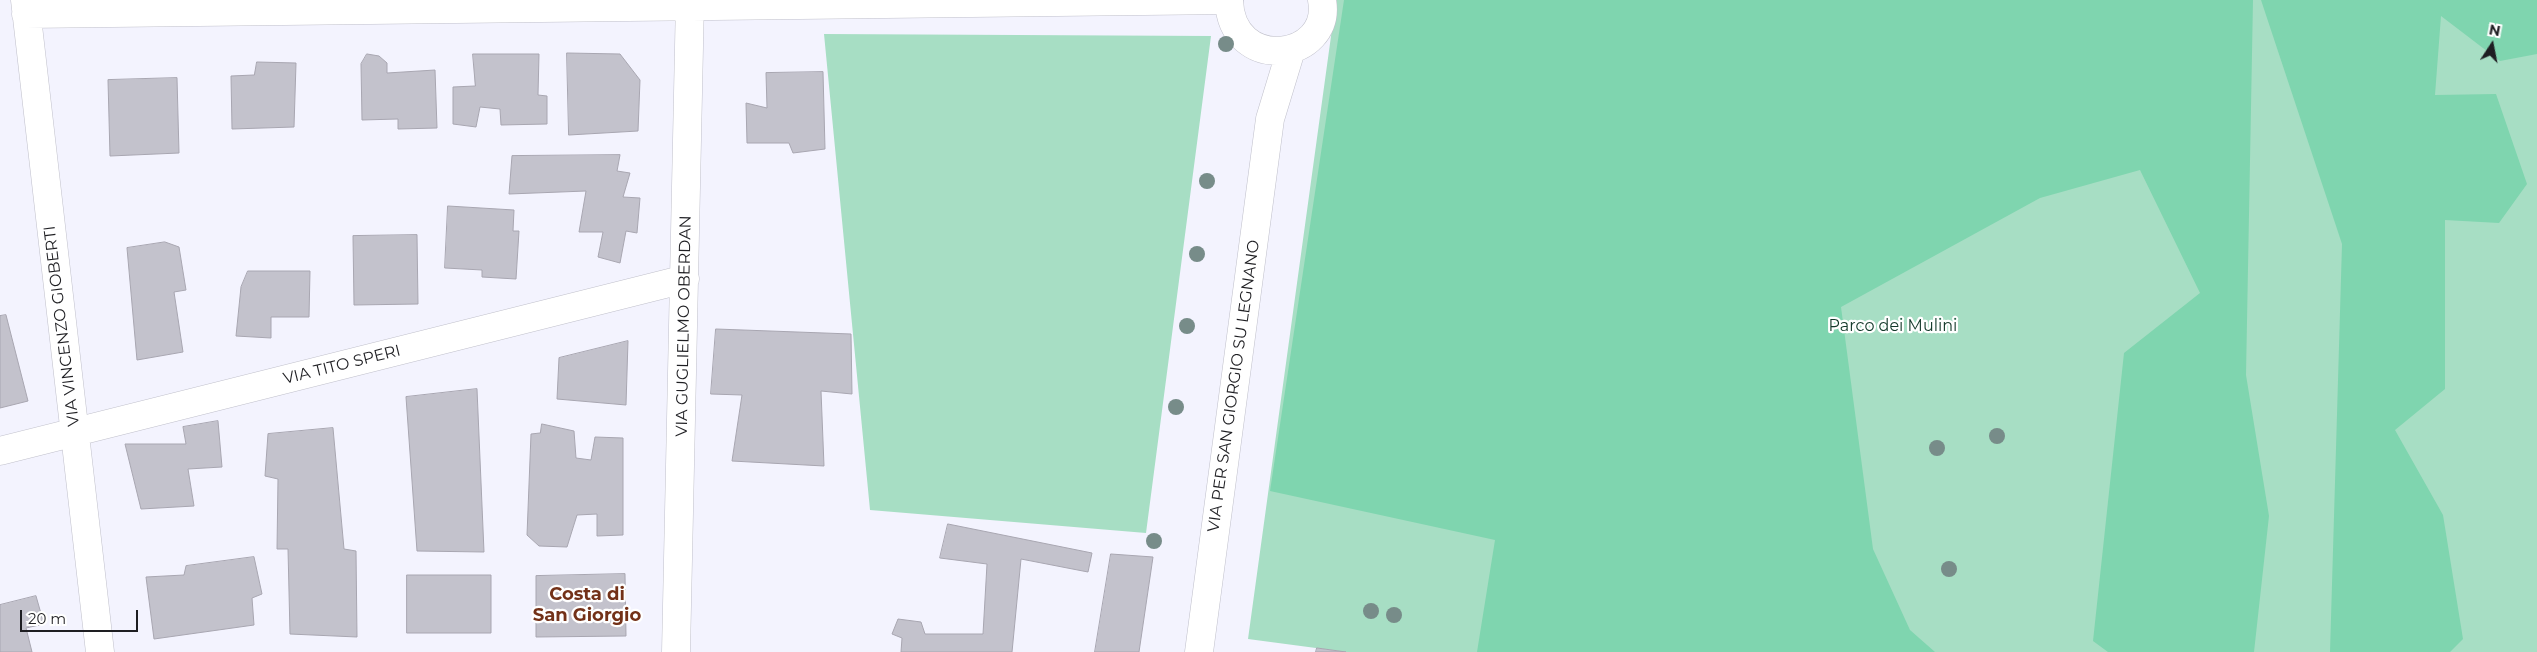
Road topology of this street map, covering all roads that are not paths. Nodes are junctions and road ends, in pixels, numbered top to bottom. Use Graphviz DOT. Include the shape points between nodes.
graph roads {
  1 [pos="1229,0"];
  2 [pos="1322,0"];
  3 [pos="690,4"];
  4 [pos="25,7"];
  5 [pos="1260,49"];
  6 [pos="1291,50"];
  7 [pos="1270,119"];
  8 [pos="685,279"];
  9 [pos="75,431"];
  10 [pos="0,451"];
  11 [pos="100,652"];
  12 [pos="676,652"];
  13 [pos="1199,652"];
  1 -- 3 [label="street"];
  1 -- 5 [label="street" via="1230,16 1236,31"];
  2 -- 6 [label="street" via="1321,18 1315,32"];
  3 -- 4 [label="street"];
  3 -- 8 [label="street, VIA GUGLIELMO OBERDAN"];
  4 -- 9 [label="street, VIA VINCENZO GIOBERTI"];
  5 -- 6 [label="street"];
  5 -- 7 [label="street, VIA PER SAN GIORGIO SU LEGNANO"];
  6 -- 7 [label="street, VIA PER SAN GIORGIO SU LEGNANO"];
  7 -- 13 [label="street, VIA PER SAN GIORGIO SU LEGNANO"];
  8 -- 9 [label="street, VIA TITO SPERI"];
  8 -- 12 [label="street, VIA GUGLIELMO OBERDAN"];
  9 -- 10 [label="street, VIA TITO SPERI"];
  9 -- 11 [label="street, VIA VINCENZO GIOBERTI"];
}
